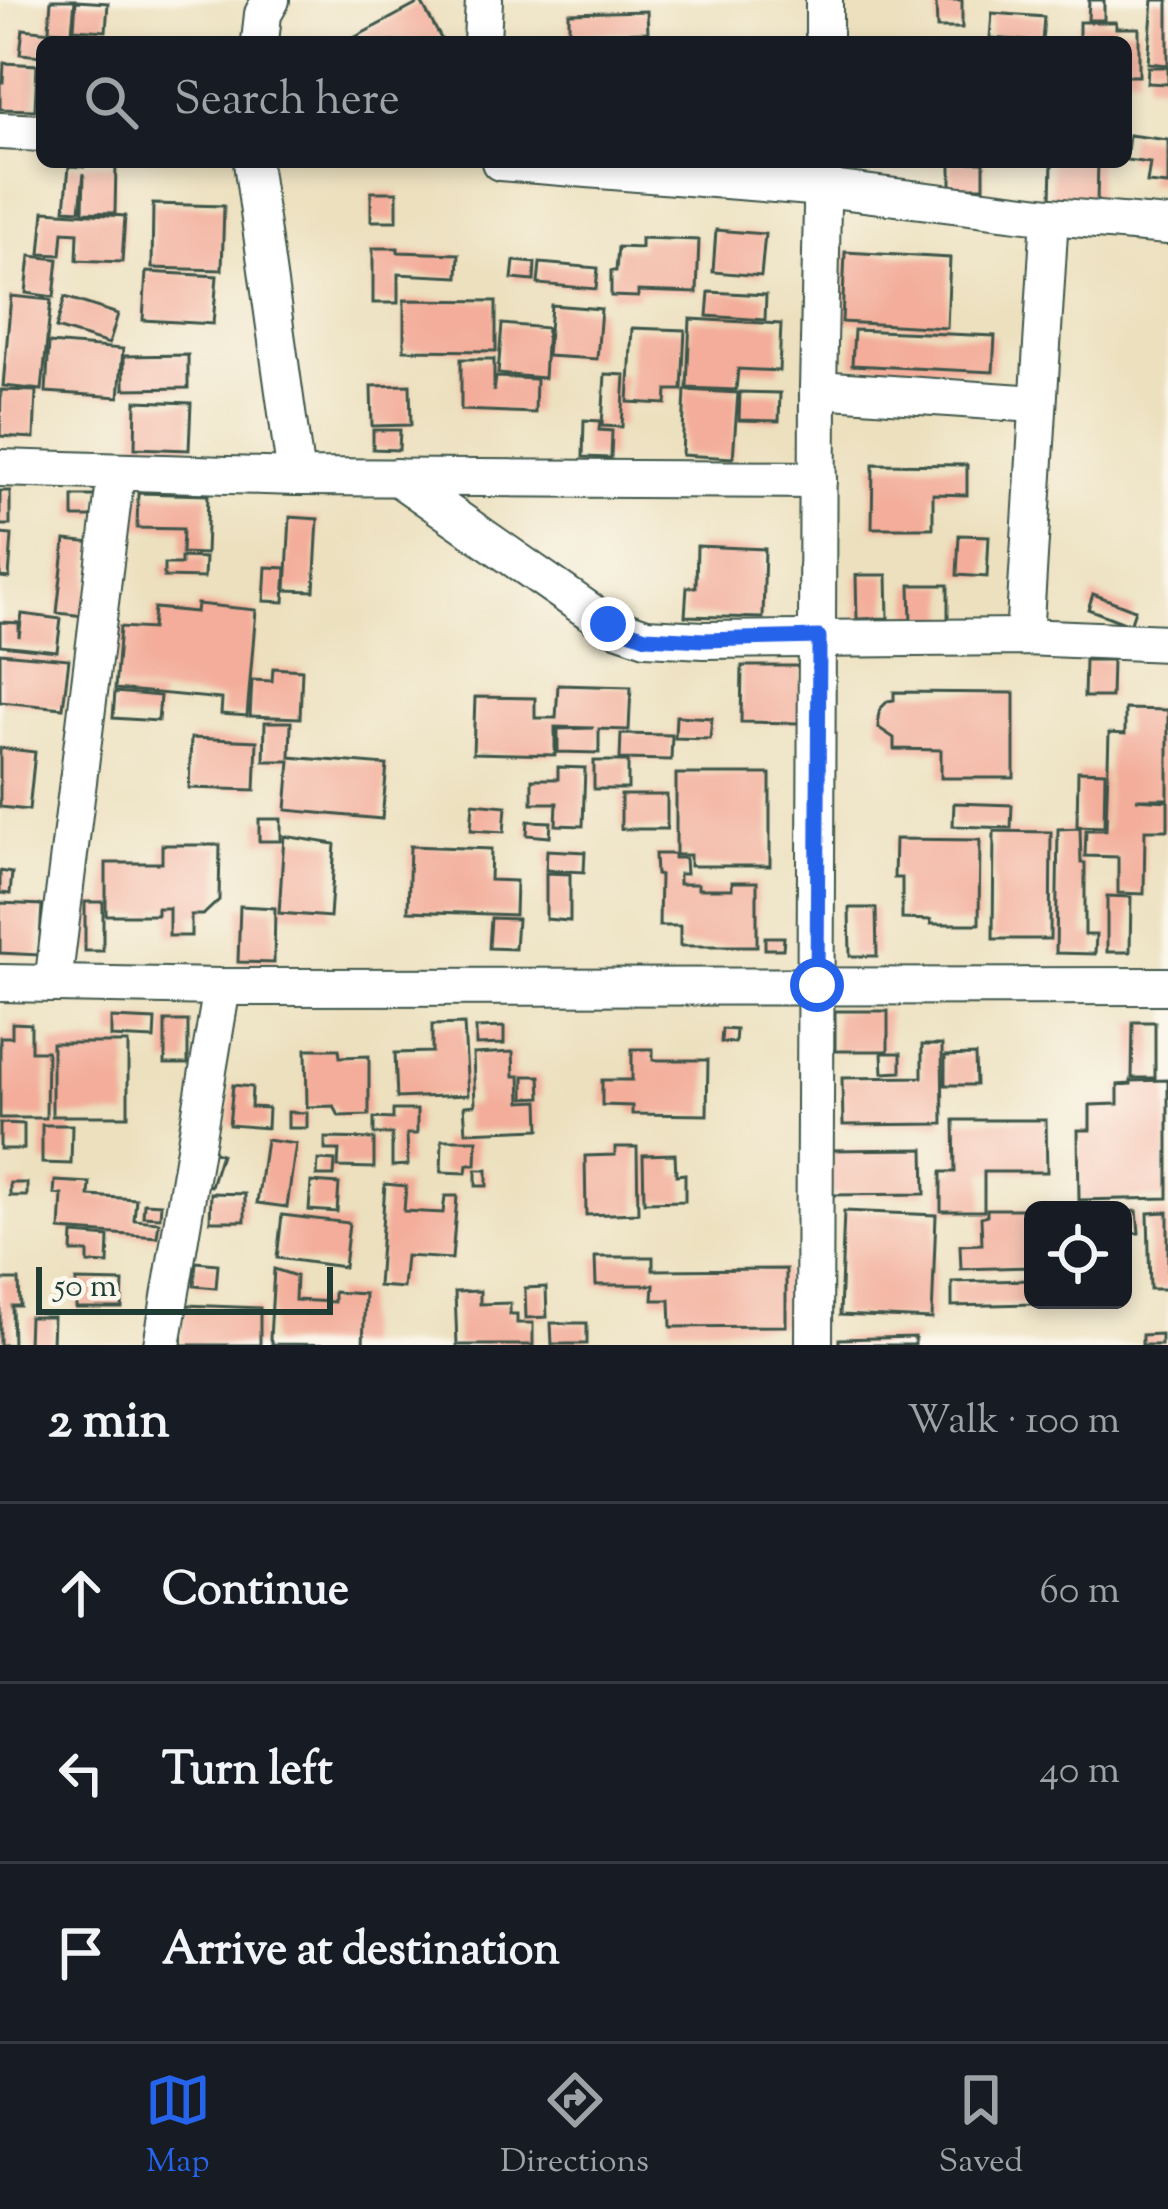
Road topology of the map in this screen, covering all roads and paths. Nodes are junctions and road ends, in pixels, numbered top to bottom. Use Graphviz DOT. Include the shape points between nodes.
graph roads {
  1 [pos="271,0"];
  2 [pos="484,0"];
  3 [pos="824,0"];
  4 [pos="260,36"];
  5 [pos="482,36"];
  6 [pos="824,36"];
  7 [pos="0,131"];
  8 [pos="36,133"];
  9 [pos="254,168"];
  10 [pos="649,168"];
  11 [pos="823,175"];
  12 [pos="1050,215"];
  13 [pos="1168,226"];
  14 [pos="818,389"];
  15 [pos="1036,404"];
  16 [pos="0,468"];
  17 [pos="116,472"];
  18 [pos="296,476"];
  19 [pos="398,477"];
  20 [pos="818,481"];
  21 [pos="819,637"];
  22 [pos="1024,637"];
  23 [pos="1168,643"];
  24 [pos="0,983"];
  25 [pos="52,984"];
  26 [pos="817,985"];
  27 [pos="1168,986"];
  28 [pos="222,987"];
  29 [pos="162,1345"];
  30 [pos="814,1345"];
  1 -- 4 [label="street"];
  2 -- 5 [label="street"];
  3 -- 6 [label="street"];
  7 -- 8 [label="street"];
  9 -- 18 [label="street"];
  10 -- 11 [label="street"];
  11 -- 12 [label="street"];
  11 -- 14 [label="street"];
  12 -- 13 [label="street"];
  12 -- 15 [label="street"];
  14 -- 15 [label="street"];
  14 -- 20 [label="street"];
  15 -- 22 [label="street"];
  16 -- 17 [label="street"];
  17 -- 18 [label="street"];
  17 -- 25 [label="street"];
  18 -- 19 [label="street"];
  19 -- 20 [label="street"];
  19 -- 21 [label="street" via="608,624 646,637"];
  20 -- 21 [label="street"];
  21 -- 22 [label="street"];
  21 -- 26 [label="street"];
  22 -- 23 [label="street"];
  24 -- 25 [label="street"];
  25 -- 28 [label="street"];
  26 -- 27 [label="street"];
  26 -- 28 [label="street"];
  26 -- 30 [label="street"];
  28 -- 29 [label="street"];
}
